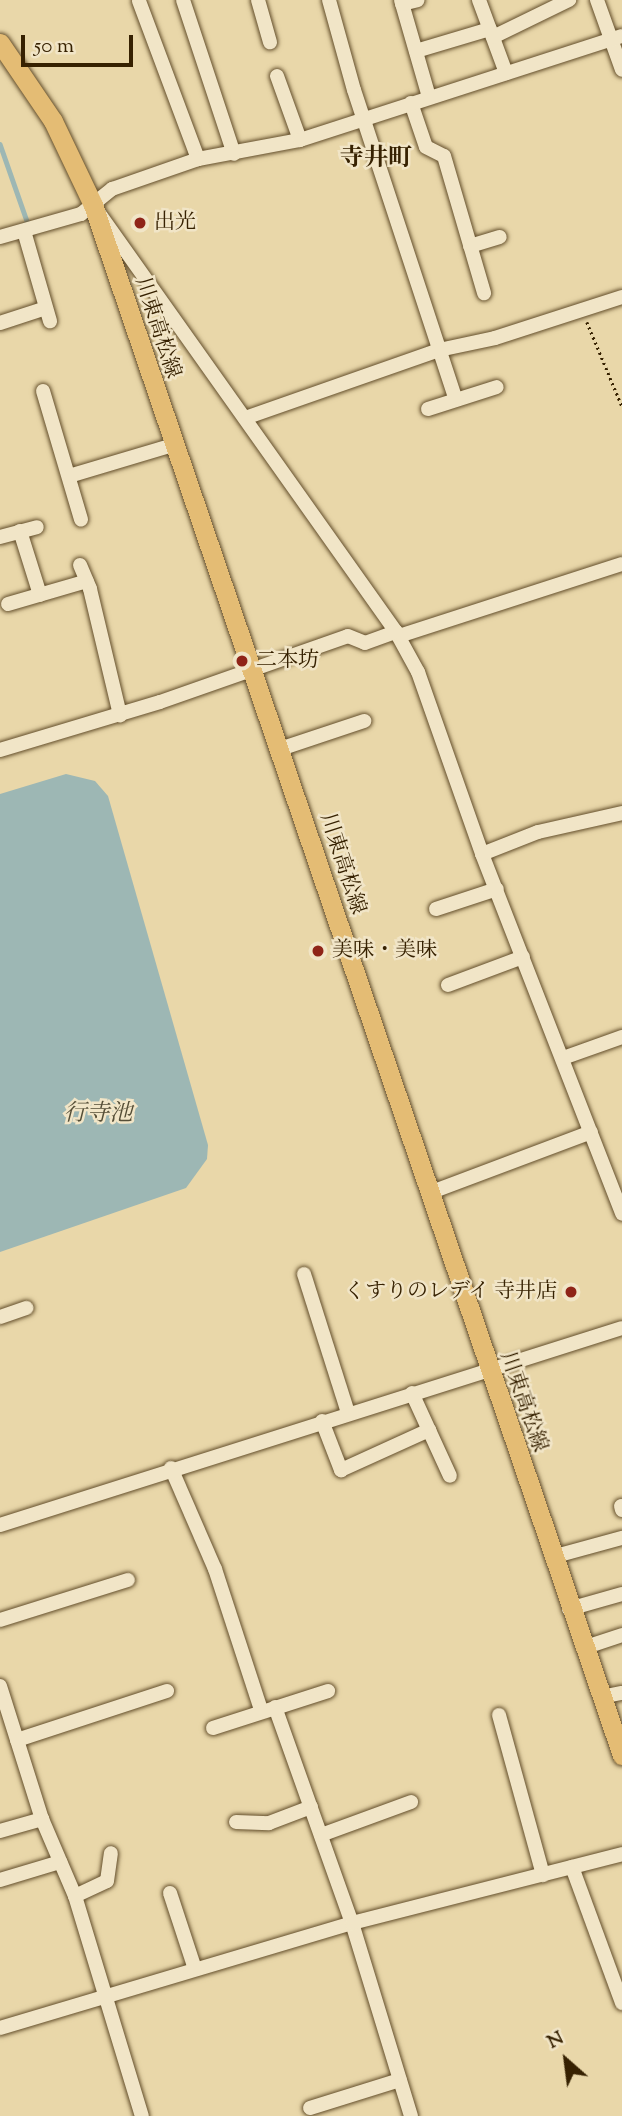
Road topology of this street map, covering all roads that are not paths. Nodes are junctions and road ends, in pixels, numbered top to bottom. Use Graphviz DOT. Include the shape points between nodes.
graph roads {
  1 [pos="183,0"];
  2 [pos="258,0"];
  3 [pos="329,0"];
  4 [pos="418,0"];
  5 [pos="479,0"];
  6 [pos="569,0"];
  7 [pos="597,0"];
  8 [pos="139,1"];
  9 [pos="402,2"];
  10 [pos="491,33"];
  11 [pos="617,38"];
  12 [pos="270,42"];
  13 [pos="0,43"];
  14 [pos="416,51"];
  15 [pos="622,70"];
  16 [pos="506,73"];
  17 [pos="277,76"];
  18 [pos="429,97"];
  19 [pos="411,103"];
  20 [pos="363,118"];
  21 [pos="300,140"];
  22 [pos="234,155"];
  23 [pos="198,159"];
  24 [pos="93,205"];
  25 [pos="24,231"];
  26 [pos="0,237"];
  27 [pos="500,237"];
  28 [pos="470,246"];
  29 [pos="484,293"];
  30 [pos="622,297"];
  31 [pos="0,323"];
  32 [pos="439,350"];
  33 [pos="497,387"];
  34 [pos="43,391"];
  35 [pos="456,400"];
  36 [pos="428,409"];
  37 [pos="245,418"];
  38 [pos="173,445"];
  39 [pos="69,476"];
  40 [pos="81,519"];
  41 [pos="37,527"];
  42 [pos="20,531"];
  43 [pos="0,537"];
  44 [pos="622,564"];
  45 [pos="80,565"];
  46 [pos="87,581"];
  47 [pos="40,595"];
  48 [pos="8,604"];
  49 [pos="397,634"];
  50 [pos="253,668"];
  51 [pos="120,715"];
  52 [pos="364,721"];
  53 [pos="280,749"];
  54 [pos="0,750"];
  55 [pos="622,813"];
  56 [pos="482,855"];
  57 [pos="497,889"];
  58 [pos="436,909"];
  59 [pos="523,957"];
  60 [pos="448,985"];
  61 [pos="622,1037"];
  62 [pos="563,1058"];
  63 [pos="591,1132"];
  64 [pos="429,1193"];
  65 [pos="622,1214"];
  66 [pos="304,1274"];
  67 [pos="26,1308"];
  68 [pos="0,1317"];
  69 [pos="622,1328"];
  70 [pos="488,1369"];
  71 [pos="412,1394"];
  72 [pos="348,1413"];
  73 [pos="322,1421"];
  74 [pos="429,1430"];
  75 [pos="171,1468"];
  76 [pos="450,1476"];
  77 [pos="0,1525"];
  78 [pos="622,1538"];
  79 [pos="552,1557"];
  80 [pos="128,1580"];
  81 [pos="622,1594"];
  82 [pos="569,1609"];
  83 [pos="0,1620"];
  84 [pos="622,1635"];
  85 [pos="583,1648"];
  86 [pos="0,1686"];
  87 [pos="167,1691"];
  88 [pos="328,1691"];
  89 [pos="622,1693"];
  90 [pos="601,1697"];
  91 [pos="268,1709"];
  92 [pos="499,1715"];
  93 [pos="213,1728"];
  94 [pos="17,1740"];
  95 [pos="622,1755"];
  96 [pos="411,1802"];
  97 [pos="311,1807"];
  98 [pos="42,1819"];
  99 [pos="236,1822"];
  100 [pos="0,1830"];
  101 [pos="321,1835"];
  102 [pos="111,1853"];
  103 [pos="622,1854"];
  104 [pos="61,1862"];
  105 [pos="572,1867"];
  106 [pos="543,1875"];
  107 [pos="0,1880"];
  108 [pos="170,1893"];
  109 [pos="75,1896"];
  110 [pos="352,1923"];
  111 [pos="195,1969"];
  112 [pos="104,1996"];
  113 [pos="622,2003"];
  114 [pos="0,2028"];
  115 [pos="400,2080"];
  116 [pos="310,2108"];
  117 [pos="142,2116"];
  118 [pos="411,2116"];
  1 -- 22 [label="street"];
  2 -- 12 [label="street"];
  3 -- 20 [label="street"];
  4 -- 9 [label="street"];
  5 -- 10 [label="street"];
  6 -- 10 [label="street"];
  7 -- 11 [label="street"];
  8 -- 23 [label="street"];
  9 -- 14 [label="street"];
  10 -- 14 [label="street"];
  10 -- 16 [label="street"];
  11 -- 15 [label="street"];
  11 -- 16 [label="street"];
  13 -- 24 [label="main road, 川東高松線" via="53,121"];
  14 -- 18 [label="street"];
  16 -- 18 [label="street"];
  17 -- 21 [label="street"];
  18 -- 19 [label="street"];
  19 -- 20 [label="street"];
  19 -- 28 [label="street" via="426,147 444,156"];
  20 -- 21 [label="street"];
  20 -- 32 [label="street"];
  21 -- 22 [label="street"];
  22 -- 23 [label="street"];
  23 -- 24 [label="street" via="112,189"];
  24 -- 25 [label="street" via="81,214"];
  24 -- 37 [label="street"];
  24 -- 38 [label="main road, 川東高松線"];
  25 -- 26 [label="street"];
  25 -- 31 [label="street" via="48,314"];
  27 -- 28 [label="street"];
  28 -- 29 [label="street"];
  30 -- 32 [label="street" via="495,338"];
  32 -- 35 [label="street"];
  32 -- 37 [label="street"];
  33 -- 35 [label="street"];
  34 -- 39 [label="street"];
  35 -- 36 [label="street"];
  37 -- 49 [label="street"];
  38 -- 39 [label="street"];
  38 -- 50 [label="main road, 川東高松線"];
  39 -- 40 [label="street"];
  41 -- 42 [label="street"];
  42 -- 43 [label="street"];
  42 -- 47 [label="street"];
  44 -- 49 [label="street"];
  45 -- 46 [label="street"];
  46 -- 47 [label="street"];
  46 -- 51 [label="street"];
  47 -- 48 [label="street"];
  49 -- 50 [label="street" via="365,643 348,636"];
  49 -- 56 [label="street" via="418,672"];
  50 -- 51 [label="street"];
  50 -- 53 [label="main road, 川東高松線"];
  51 -- 54 [label="street"];
  52 -- 53 [label="street"];
  53 -- 64 [label="main road, 川東高松線"];
  55 -- 56 [label="street" via="538,832"];
  56 -- 57 [label="street"];
  57 -- 58 [label="street"];
  57 -- 59 [label="street"];
  59 -- 60 [label="street"];
  59 -- 62 [label="street"];
  61 -- 62 [label="street"];
  62 -- 63 [label="street"];
  63 -- 64 [label="street"];
  63 -- 65 [label="street"];
  64 -- 70 [label="main road, 川東高松線"];
  66 -- 72 [label="street"];
  67 -- 68 [label="street"];
  69 -- 70 [label="street"];
  70 -- 71 [label="street"];
  70 -- 79 [label="main road, 川東高松線"];
  71 -- 72 [label="street"];
  71 -- 74 [label="street"];
  72 -- 73 [label="street"];
  73 -- 74 [label="street" via="341,1470"];
  73 -- 75 [label="street"];
  74 -- 76 [label="street"];
  75 -- 77 [label="street"];
  75 -- 91 [label="street"];
  78 -- 79 [label="street"];
  79 -- 82 [label="main road, 川東高松線"];
  80 -- 83 [label="street"];
  81 -- 82 [label="street"];
  82 -- 85 [label="main road, 川東高松線"];
  84 -- 85 [label="street"];
  85 -- 90 [label="main road, 川東高松線"];
  86 -- 94 [label="street"];
  87 -- 94 [label="street"];
  88 -- 91 [label="street"];
  89 -- 90 [label="street"];
  90 -- 95 [label="main road, 川東高松線"];
  91 -- 93 [label="street"];
  91 -- 97 [label="street"];
  92 -- 106 [label="street"];
  94 -- 98 [label="street"];
  96 -- 101 [label="street"];
  97 -- 99 [label="street" via="269,1823"];
  97 -- 101 [label="street"];
  98 -- 100 [label="street"];
  98 -- 104 [label="street"];
  101 -- 110 [label="street"];
  102 -- 109 [label="street" via="107,1881"];
  103 -- 105 [label="street"];
  104 -- 107 [label="street"];
  104 -- 109 [label="street"];
  105 -- 106 [label="street"];
  105 -- 113 [label="street"];
  106 -- 110 [label="street"];
  108 -- 111 [label="street"];
  109 -- 112 [label="street"];
  110 -- 111 [label="street"];
  110 -- 115 [label="street"];
  111 -- 112 [label="street"];
  112 -- 114 [label="street"];
  112 -- 117 [label="street"];
  115 -- 116 [label="street"];
  115 -- 118 [label="street"];
}
